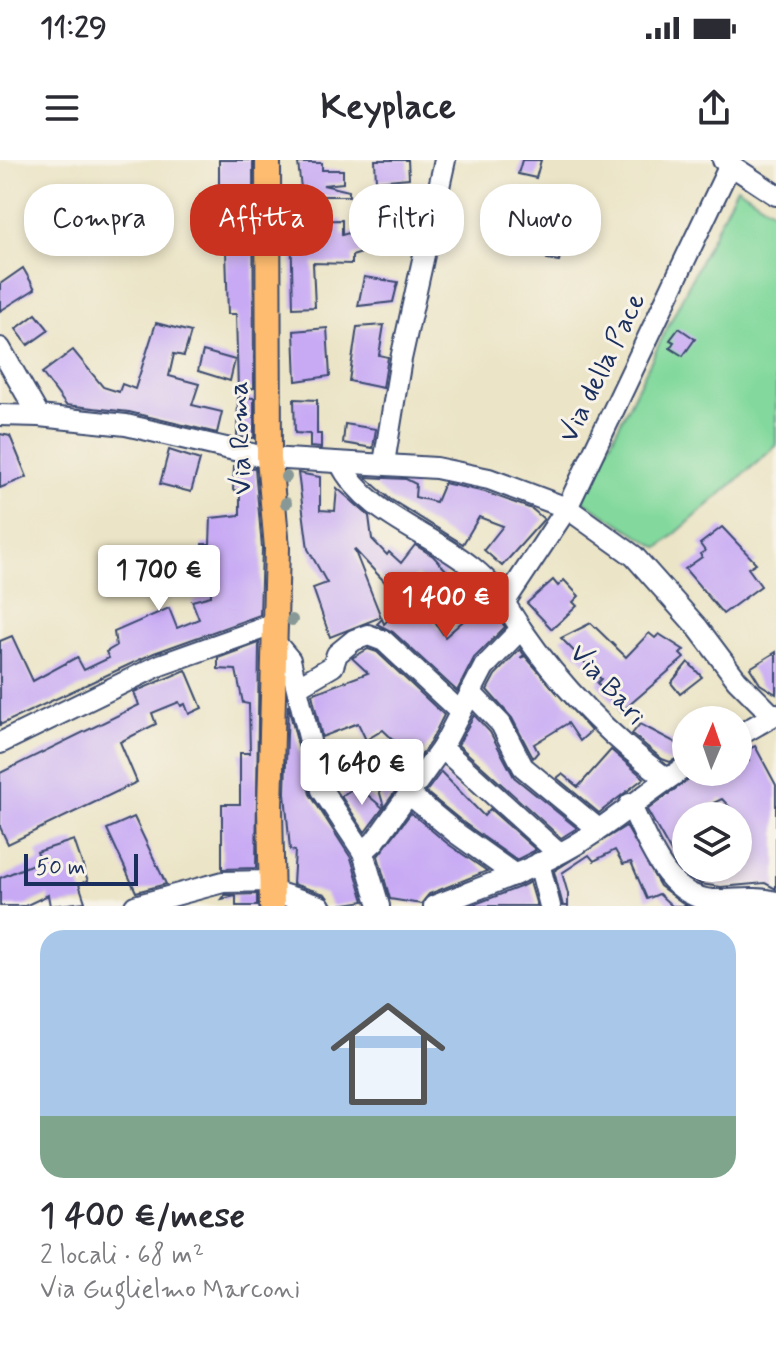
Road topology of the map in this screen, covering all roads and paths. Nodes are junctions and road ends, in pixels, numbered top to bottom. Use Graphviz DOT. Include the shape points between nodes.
graph roads {
  1 [pos="268,160"];
  2 [pos="445,160"];
  3 [pos="727,162"];
  4 [pos="776,195"];
  5 [pos="0,348"];
  6 [pos="0,415"];
  7 [pos="39,416"];
  8 [pos="269,458"];
  9 [pos="340,463"];
  10 [pos="384,463"];
  11 [pos="567,508"];
  12 [pos="506,600"];
  13 [pos="521,629"];
  14 [pos="275,633"];
  15 [pos="297,687"];
  16 [pos="470,692"];
  17 [pos="459,711"];
  18 [pos="774,715"];
  19 [pos="752,728"];
  20 [pos="0,743"];
  21 [pos="442,748"];
  22 [pos="672,776"];
  23 [pos="667,779"];
  24 [pos="410,795"];
  25 [pos="630,804"];
  26 [pos="597,828"];
  27 [pos="363,852"];
  28 [pos="558,853"];
  29 [pos="539,863"];
  30 [pos="515,875"];
  31 [pos="271,893"];
  32 [pos="776,902"];
  33 [pos="135,906"];
  34 [pos="320,906"];
  35 [pos="379,906"];
  36 [pos="434,906"];
  37 [pos="550,906"];
  1 -- 8 [label="main road, Via Roma"];
  2 -- 10 [label="street"];
  3 -- 4 [label="street"];
  3 -- 11 [label="street, Via della Pace"];
  5 -- 7 [label="street"];
  6 -- 7 [label="street"];
  7 -- 8 [label="street" via="126,425"];
  8 -- 9 [label="street"];
  8 -- 14 [label="main road, Via Roma" via="277,548"];
  9 -- 10 [label="street"];
  9 -- 12 [label="street, Via Bari" via="365,499 473,568"];
  10 -- 11 [label="street" via="489,479"];
  11 -- 12 [label="street, Via della Pace"];
  11 -- 18 [label="street" via="634,556 737,680"];
  12 -- 13 [label="street, Via Bari"];
  13 -- 16 [label="street" via="484,667"];
  13 -- 23 [label="street, Via Bari" via="601,725"];
  14 -- 15 [label="street"];
  14 -- 20 [label="street" via="160,665"];
  14 -- 31 [label="main road, Via Roma"];
  15 -- 17 [label="street" via="333,666 337,654 368,635 384,641"];
  15 -- 27 [label="street" via="322,790"];
  16 -- 17 [label="street"];
  16 -- 26 [label="street" via="501,724 523,767"];
  17 -- 21 [label="street"];
  18 -- 19 [label="street"];
  21 -- 24 [label="street"];
  21 -- 28 [label="street"];
  22 -- 23 [label="street"];
  23 -- 25 [label="street"];
  24 -- 27 [label="street"];
  24 -- 30 [label="street"];
  25 -- 26 [label="street"];
  25 -- 32 [label="street" via="668,879 702,898"];
  26 -- 28 [label="street"];
  27 -- 35 [label="street"];
  28 -- 29 [label="street"];
  29 -- 30 [label="street"];
  29 -- 37 [label="street"];
  30 -- 36 [label="street"];
  31 -- 33 [label="street" via="223,882"];
  31 -- 34 [label="street"];
}
